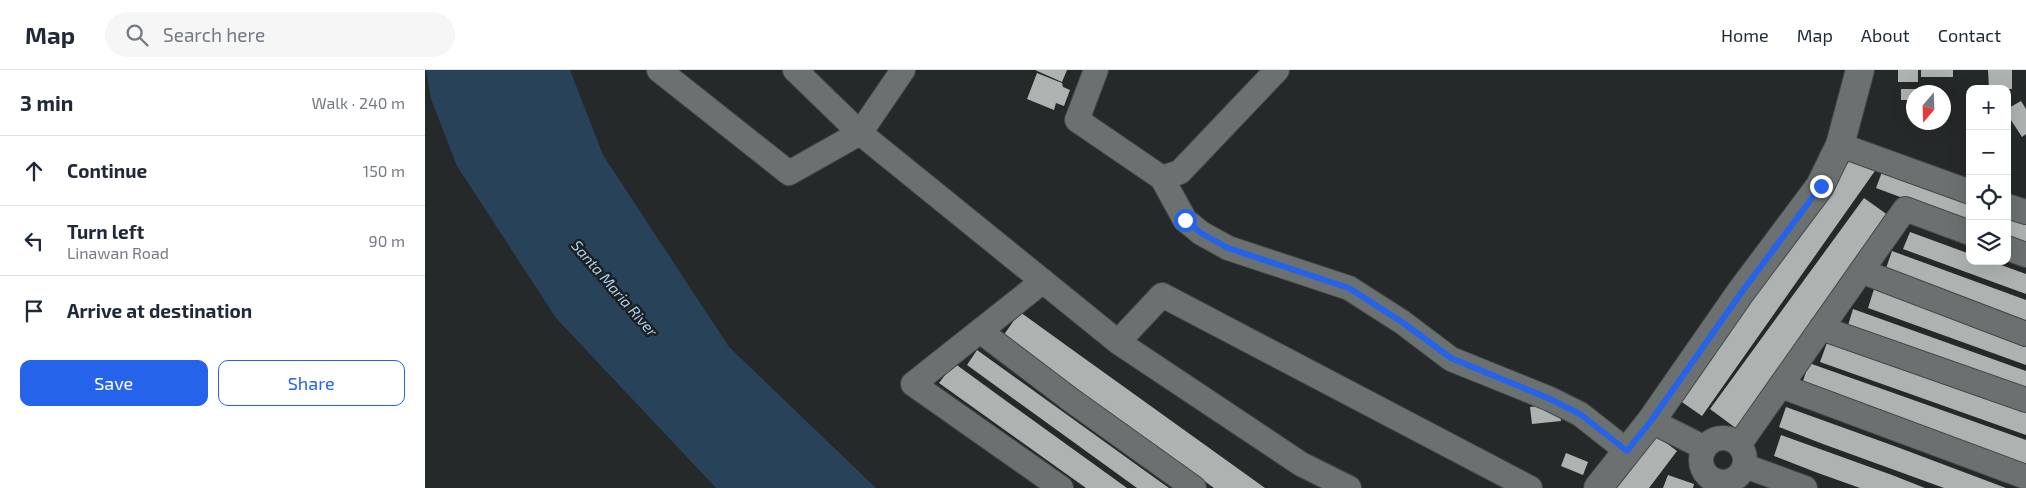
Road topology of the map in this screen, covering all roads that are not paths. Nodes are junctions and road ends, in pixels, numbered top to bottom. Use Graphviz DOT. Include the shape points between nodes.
graph roads {
  1 [pos="659,70"];
  2 [pos="795,70"];
  3 [pos="903,70"];
  4 [pos="1096,70"];
  5 [pos="1277,70"];
  6 [pos="1860,70"];
  7 [pos="860,133"];
  8 [pos="1840,145"];
  9 [pos="1162,178"];
  10 [pos="1966,191"];
  11 [pos="2011,207"];
  12 [pos="2026,212"];
  13 [pos="1966,232"];
  14 [pos="2011,249"];
  15 [pos="2026,255"];
  16 [pos="1861,271"];
  17 [pos="1043,280"];
  18 [pos="1821,328"];
  19 [pos="980,331"];
  20 [pos="2026,334"];
  21 [pos="1118,342"];
  22 [pos="1781,386"];
  23 [pos="2026,400"];
  24 [pos="1651,421"];
  25 [pos="1705,448"];
  26 [pos="1627,451"];
  27 [pos="1742,456"];
  28 [pos="1301,464"];
  29 [pos="2026,477"];
  30 [pos="1711,484"];
  31 [pos="1061,488"];
  32 [pos="1194,488"];
  33 [pos="1327,488"];
  34 [pos="1349,488"];
  35 [pos="1529,488"];
  36 [pos="1598,488"];
  37 [pos="1805,488"];
  1 -- 7 [label="street" via="789,173"];
  2 -- 7 [label="street"];
  3 -- 7 [label="street"];
  4 -- 9 [label="street" via="1077,120"];
  5 -- 9 [label="street" via="1180,172"];
  6 -- 8 [label="street"];
  7 -- 17 [label="street"];
  8 -- 10 [label="street"];
  8 -- 24 [label="street" via="1821,186"];
  9 -- 26 [label="street" via="1185,220 1201,233 1228,248 1349,288 1451,358 1580,414"];
  11 -- 12 [label="street"];
  13 -- 16 [label="street" via="1905,209"];
  14 -- 15 [label="street"];
  16 -- 18 [label="street"];
  16 -- 20 [label="street"];
  17 -- 19 [label="street"];
  17 -- 21 [label="street"];
  18 -- 22 [label="street"];
  18 -- 23 [label="street"];
  19 -- 31 [label="street" via="913,384"];
  19 -- 32 [label="street"];
  21 -- 28 [label="street"];
  21 -- 35 [label="street" via="1162,295"];
  22 -- 27 [label="street"];
  22 -- 29 [label="street"];
  24 -- 25 [label="street"];
  24 -- 26 [label="street"];
  25 -- 27 [label="street" via="1715,440 1728,439"];
  25 -- 30 [label="street" via="1701,460"];
  26 -- 36 [label="street"];
  27 -- 30 [label="street" via="1740,474 1732,480"];
  27 -- 37 [label="street"];
  28 -- 33 [label="street"];
  28 -- 34 [label="street"];
}
